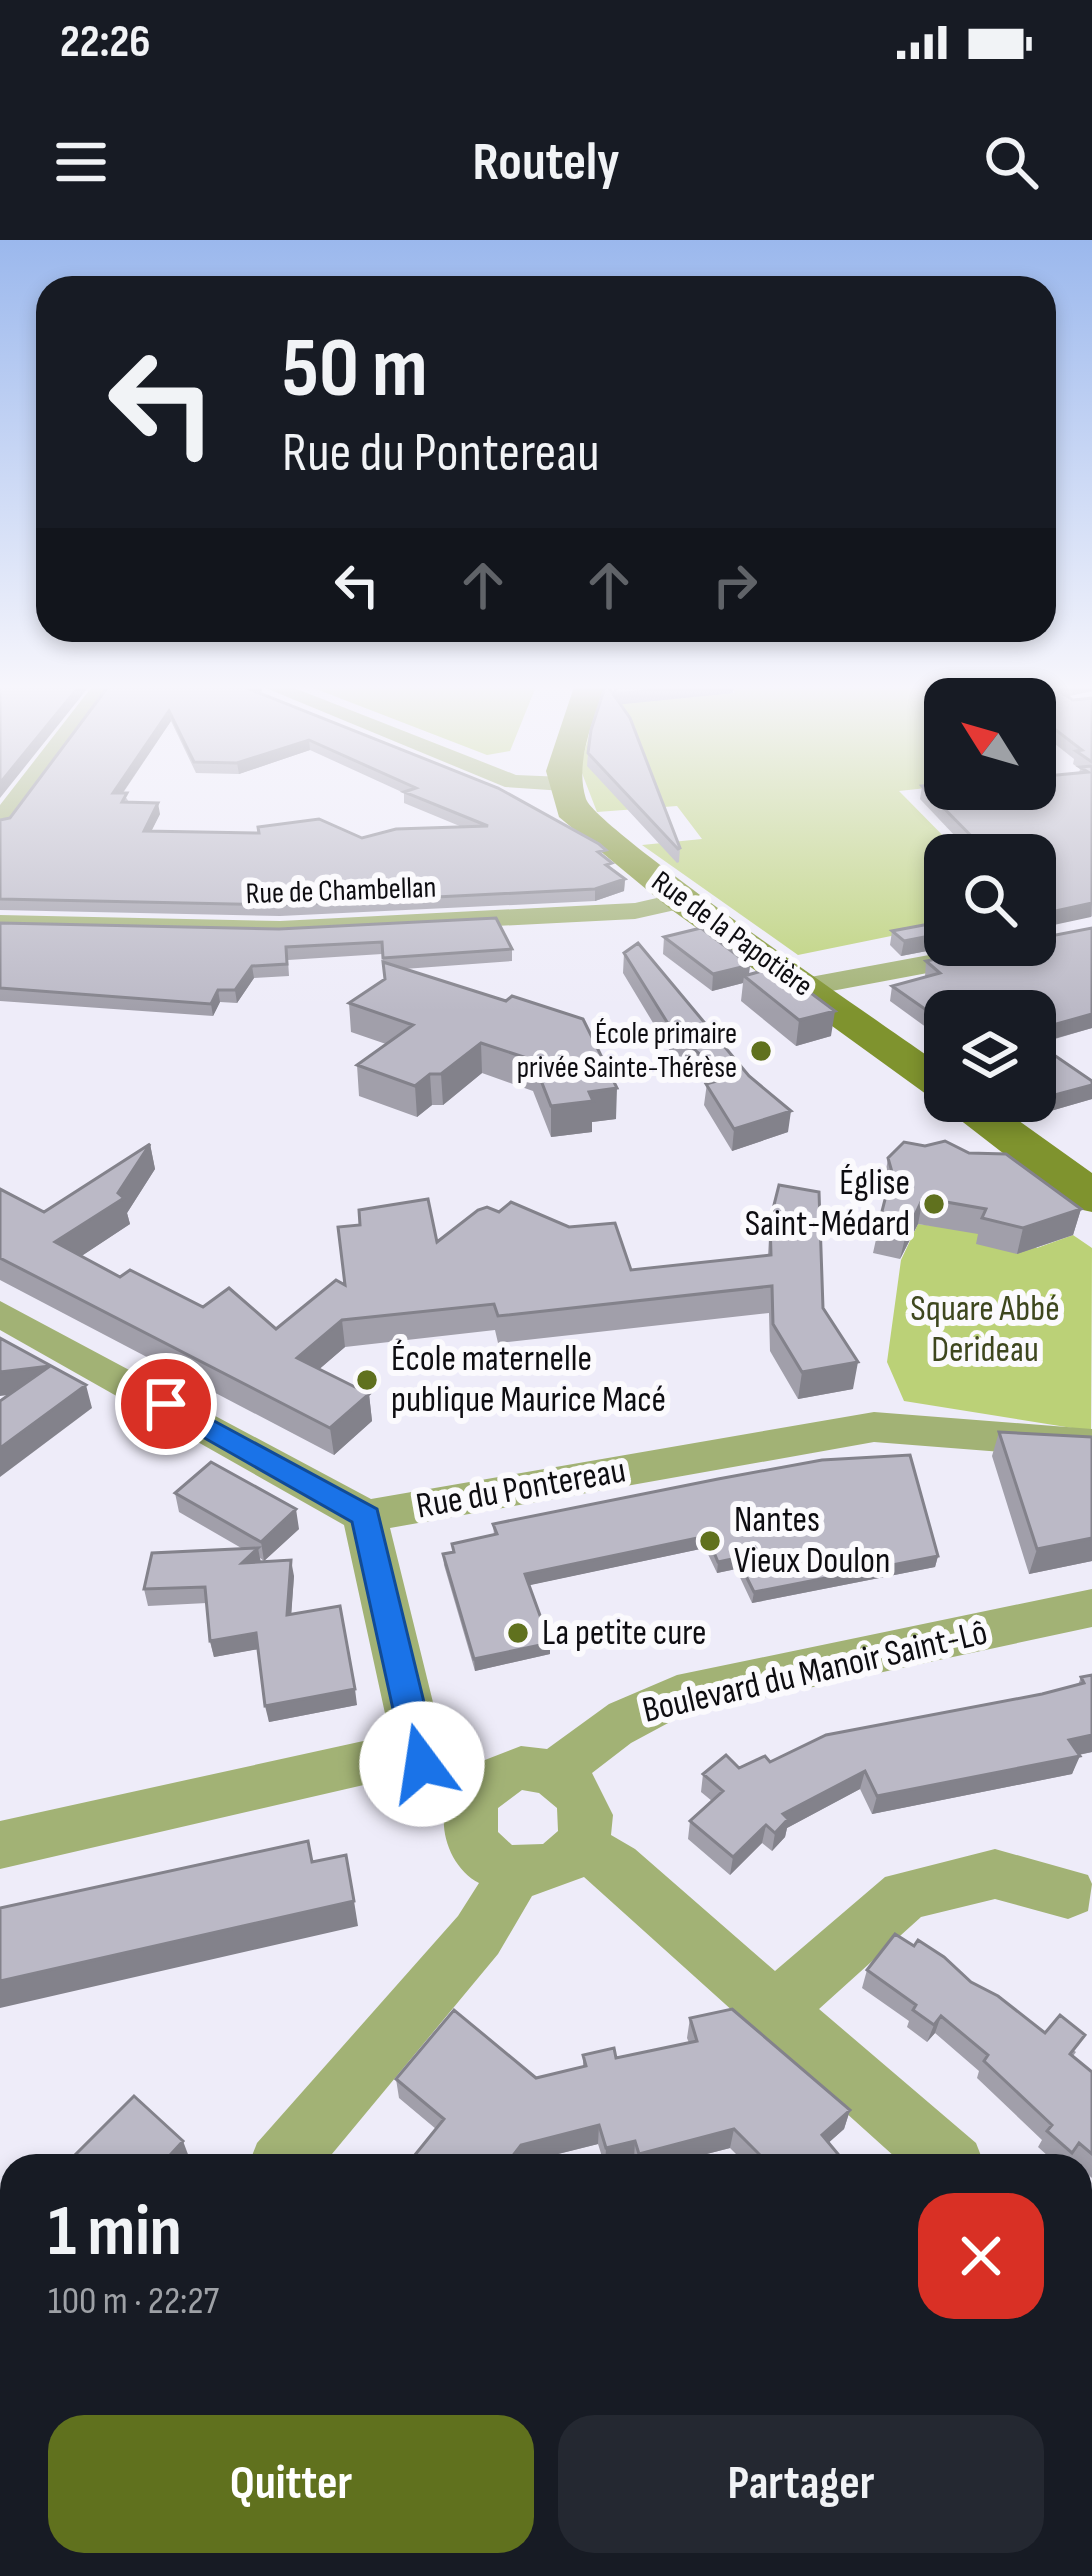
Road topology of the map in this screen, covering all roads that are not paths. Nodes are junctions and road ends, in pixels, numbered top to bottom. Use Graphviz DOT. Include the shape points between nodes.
graph roads {
  1 [pos="22,793"];
  2 [pos="566,793"];
  3 [pos="0,822"];
  4 [pos="683,900"];
  5 [pos="0,922"];
  6 [pos="924,964"];
  7 [pos="805,987"];
  8 [pos="924,1075"];
  9 [pos="989,1122"];
  10 [pos="1092,1197"];
  11 [pos="0,1313"];
  12 [pos="1092,1444"];
  13 [pos="366,1516"];
  14 [pos="1092,1608"];
  15 [pos="422,1764"];
  16 [pos="556,1774"];
  17 [pos="476,1794"];
  18 [pos="579,1844"];
  19 [pos="0,1845"];
  20 [pos="517,1871"];
  21 [pos="1068,1893"];
  22 [pos="778,2007"];
  23 [pos="290,2154"];
  24 [pos="940,2154"];
  1 -- 3 [label="street"];
  2 -- 4 [label="street, Rue de la Papotière" via="571,810"];
  4 -- 5 [label="street, Rue de Chambellan" via="635,911 280,929"];
  4 -- 7 [label="street, Rue de la Papotière"];
  6 -- 7 [label="street"];
  7 -- 8 [label="street, Rue de la Papotière"];
  9 -- 10 [label="street"];
  11 -- 13 [label="street, Rue du Pontereau"];
  12 -- 13 [label="street, Rue du Pontereau" via="874,1427"];
  13 -- 15 [label="street"];
  14 -- 16 [label="street, Boulevard du Manoir Saint-Lô" via="677,1696 601,1732"];
  15 -- 17 [label="street"];
  15 -- 19 [label="street" via="341,1766"];
  16 -- 17 [label="street" via="512,1769"];
  16 -- 18 [label="street" via="584,1804"];
  17 -- 20 [label="street" via="468,1813 473,1842 486,1858"];
  18 -- 20 [label="street" via="549,1868"];
  18 -- 22 [label="street"];
  20 -- 23 [label="street" via="478,1935"];
  21 -- 22 [label="street" via="995,1874 905,1895"];
  22 -- 24 [label="street"];
}
